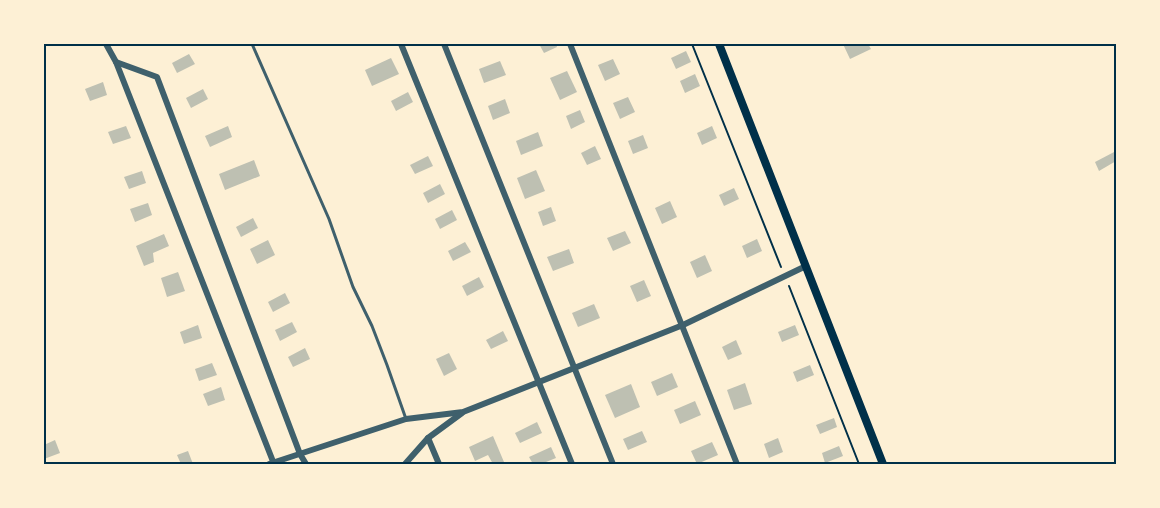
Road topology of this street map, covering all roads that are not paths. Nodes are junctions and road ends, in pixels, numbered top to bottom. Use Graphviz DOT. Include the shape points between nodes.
graph roads {
  1 [pos="106,44"];
  2 [pos="252,44"];
  3 [pos="401,44"];
  4 [pos="444,44"];
  5 [pos="570,44"];
  6 [pos="718,44"];
  7 [pos="116,62"];
  8 [pos="806,266"];
  9 [pos="682,326"];
  10 [pos="576,367"];
  11 [pos="540,382"];
  12 [pos="463,412"];
  13 [pos="406,419"];
  14 [pos="429,438"];
  15 [pos="300,454"];
  16 [pos="272,464"];
  17 [pos="306,465"];
  18 [pos="405,465"];
  19 [pos="439,465"];
  20 [pos="573,465"];
  21 [pos="613,465"];
  22 [pos="738,465"];
  23 [pos="883,465"];
  1 -- 7 [label="street"];
  2 -- 13 [label="lane" via="329,219"];
  3 -- 11 [label="street"];
  4 -- 10 [label="street"];
  5 -- 9 [label="street"];
  6 -- 8 [label="main road"];
  7 -- 15 [label="street" via="157,77"];
  7 -- 16 [label="street"];
  8 -- 9 [label="street"];
  8 -- 23 [label="main road"];
  9 -- 10 [label="street"];
  9 -- 22 [label="street"];
  10 -- 11 [label="street"];
  10 -- 21 [label="street"];
  11 -- 12 [label="street"];
  11 -- 20 [label="street"];
  12 -- 13 [label="street"];
  12 -- 14 [label="street"];
  13 -- 15 [label="street"];
  14 -- 18 [label="street"];
  14 -- 19 [label="street"];
  15 -- 16 [label="street"];
  15 -- 17 [label="street"];
}
